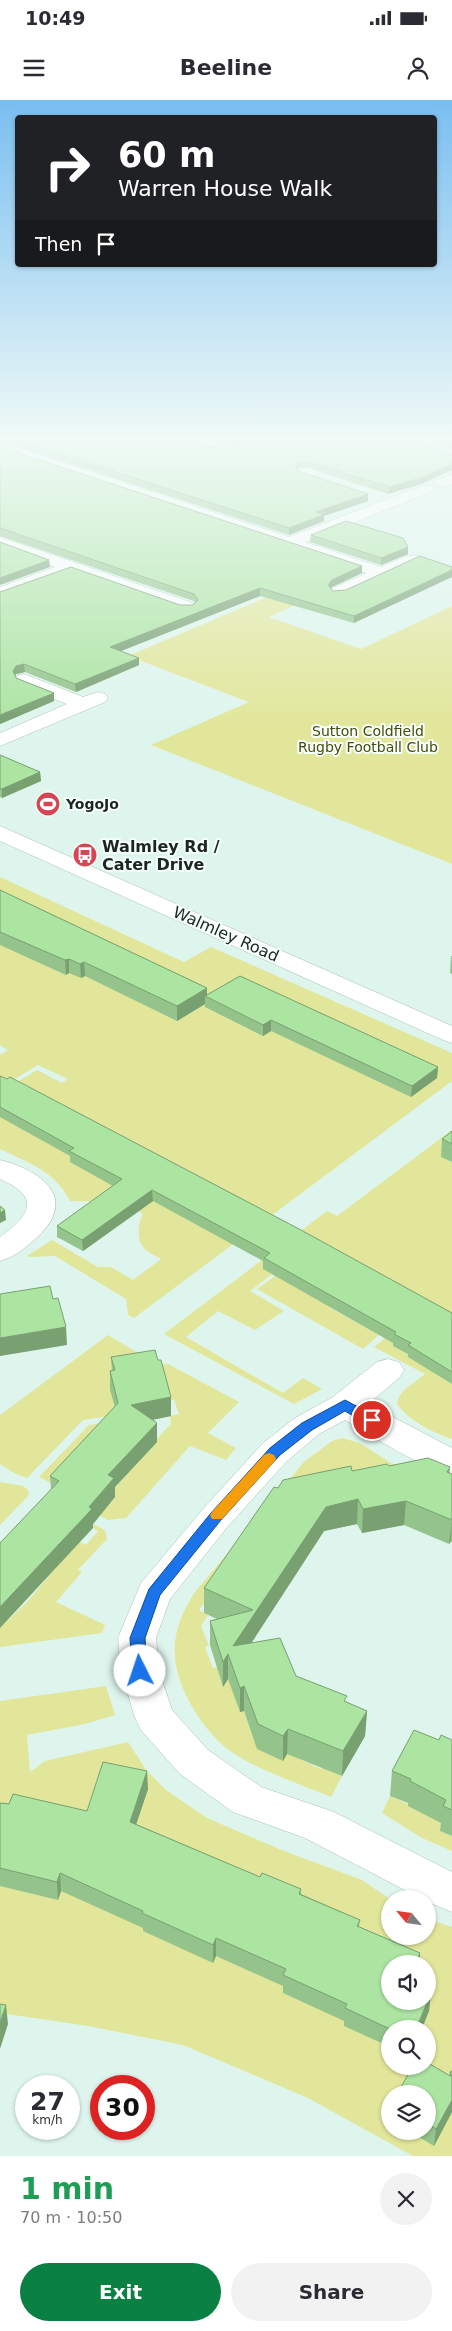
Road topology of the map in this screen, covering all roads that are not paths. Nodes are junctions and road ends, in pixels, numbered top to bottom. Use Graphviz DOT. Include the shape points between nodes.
graph roads {
  1 [pos="270,535"];
  2 [pos="308,535"];
  3 [pos="0,542"];
  4 [pos="290,542"];
  5 [pos="413,559"];
  6 [pos="69,567"];
  7 [pos="382,572"];
  8 [pos="339,592"];
  9 [pos="0,593"];
  10 [pos="187,607"];
  11 [pos="24,680"];
  12 [pos="0,740"];
  13 [pos="0,833"];
  14 [pos="452,1035"];
  15 [pos="0,1168"];
  16 [pos="0,1251"];
  17 [pos="388,1370"];
  18 [pos="345,1405"];
  19 [pos="452,1463"];
  20 [pos="452,1893"];
  1 -- 4 [label="street"];
  2 -- 4 [label="street"];
  3 -- 6 [label="street"];
  4 -- 7 [label="street"];
  5 -- 7 [label="street"];
  6 -- 9 [label="street"];
  6 -- 10 [label="street"];
  7 -- 8 [label="street"];
  11 -- 12 [label="street" via="91,701"];
  13 -- 14 [label="street, Walmley Road"];
  15 -- 16 [label="street" via="31,1184 40,1193 43,1204 37,1221"];
  17 -- 18 [label="street"];
  18 -- 19 [label="street"];
  18 -- 20 [label="street" via="307,1426 275,1452 154,1593 137,1638 140,1671 155,1718 194,1762 224,1784 247,1800 319,1825"];
}
